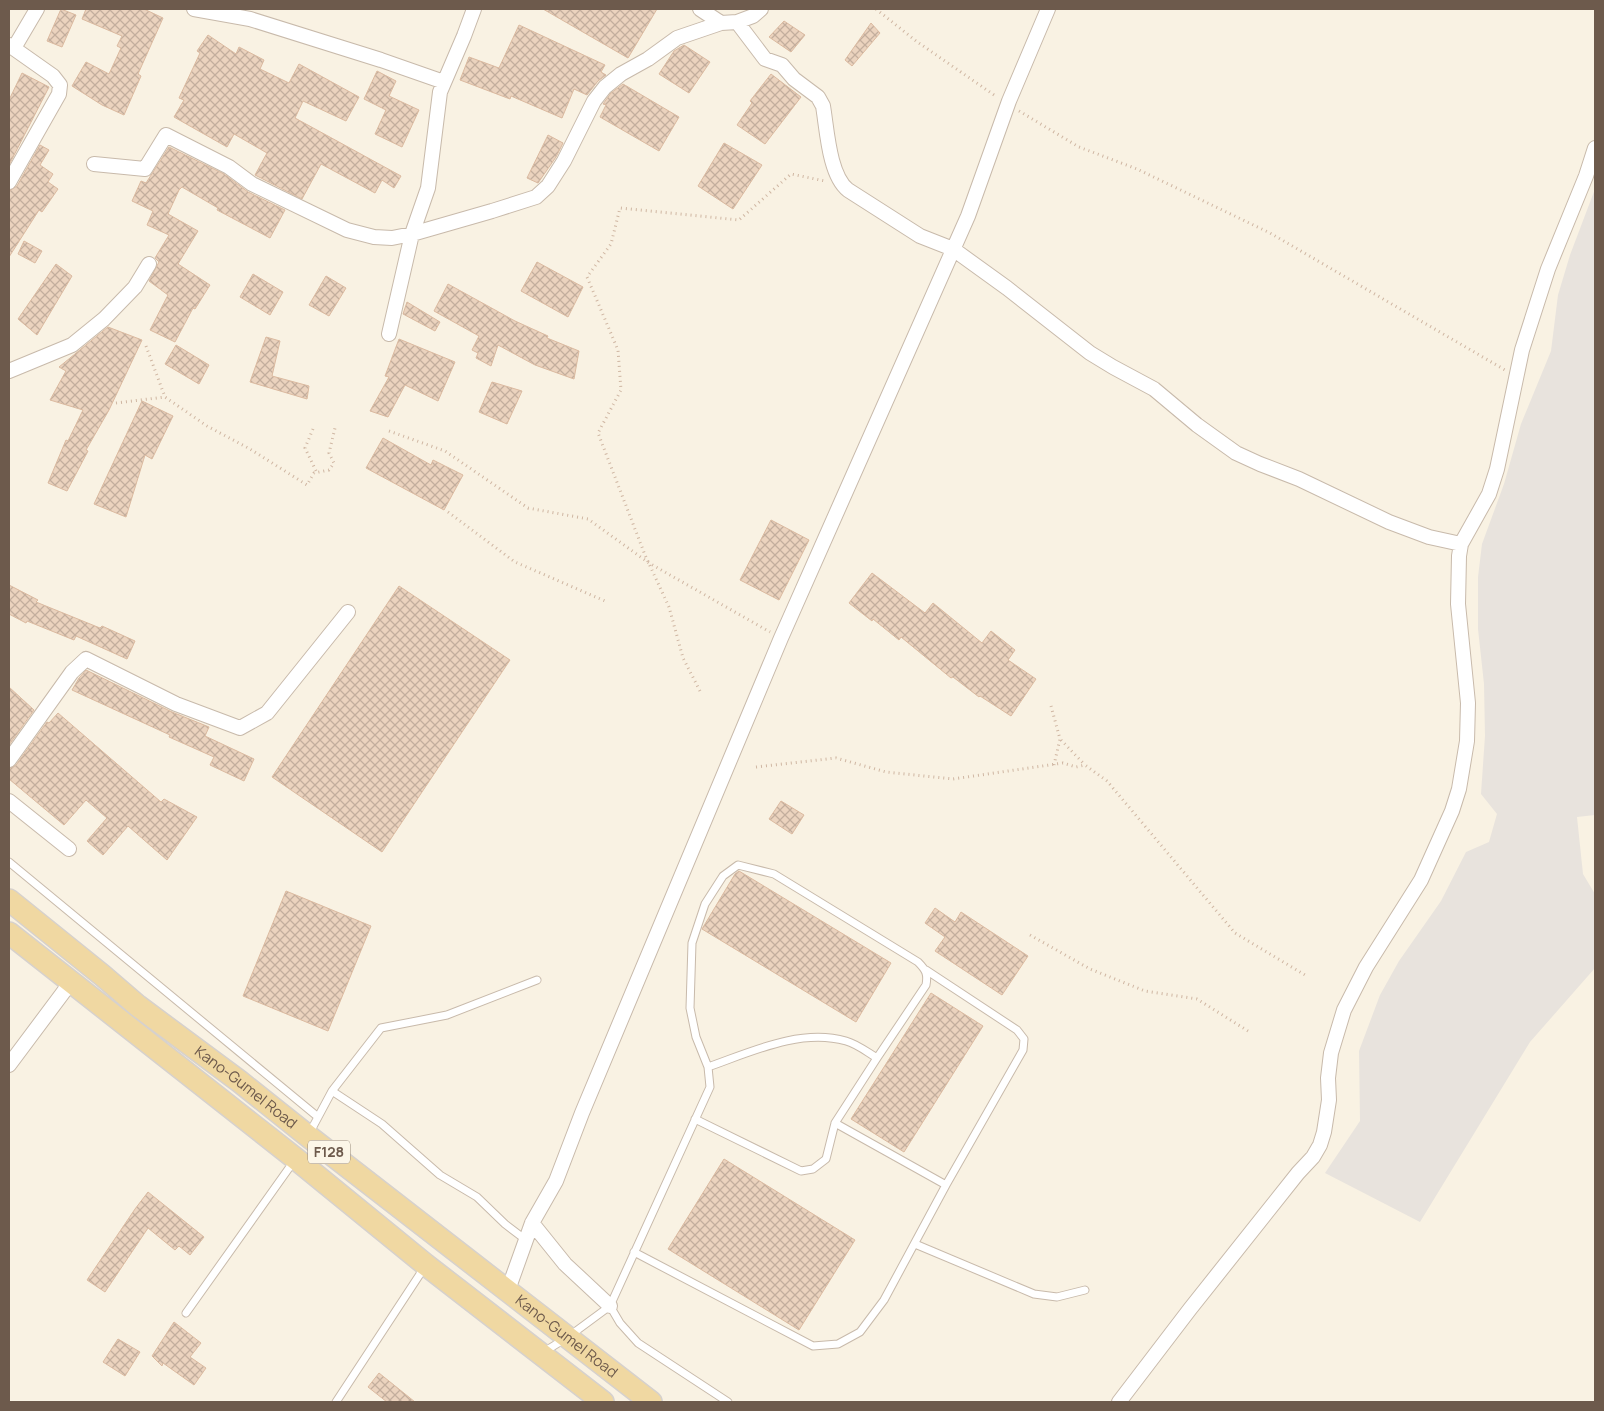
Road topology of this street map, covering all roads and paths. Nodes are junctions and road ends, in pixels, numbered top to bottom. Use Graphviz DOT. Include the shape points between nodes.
graph roads {
  1 [pos="37,9"];
  2 [pos="194,9"];
  3 [pos="474,9"];
  4 [pos="700,9"];
  5 [pos="761,9"];
  6 [pos="876,9"];
  7 [pos="1048,9"];
  8 [pos="737,22"];
  9 [pos="721,23"];
  10 [pos="11,46"];
  11 [pos="444,82"];
  12 [pos="1008,104"];
  13 [pos="1595,148"];
  14 [pos="94,164"];
  15 [pos="9,182"];
  16 [pos="843,185"];
  17 [pos="412,234"];
  18 [pos="954,249"];
  19 [pos="149,264"];
  20 [pos="389,334"];
  21 [pos="146,346"];
  22 [pos="9,371"];
  23 [pos="1516,377"];
  24 [pos="165,397"];
  25 [pos="116,403"];
  26 [pos="335,428"];
  27 [pos="312,429"];
  28 [pos="389,431"];
  29 [pos="317,473"];
  30 [pos="448,512"];
  31 [pos="1462,544"];
  32 [pos="649,564"];
  33 [pos="605,602"];
  34 [pos="348,612"];
  35 [pos="781,638"];
  36 [pos="700,691"];
  37 [pos="1051,706"];
  38 [pos="1060,740"];
  39 [pos="9,760"];
  40 [pos="1054,765"];
  41 [pos="1085,765"];
  42 [pos="756,767"];
  43 [pos="9,801"];
  44 [pos="69,849"];
  45 [pos="9,862"];
  46 [pos="9,900"];
  47 [pos="9,933"];
  48 [pos="1030,935"];
  49 [pos="926,970"];
  50 [pos="1305,975"];
  51 [pos="536,980"];
  52 [pos="71,982"];
  53 [pos="1248,1031"];
  54 [pos="877,1058"];
  55 [pos="9,1065"];
  56 [pos="708,1067"];
  57 [pos="332,1091"];
  58 [pos="318,1117"];
  59 [pos="695,1119"];
  60 [pos="835,1123"];
  61 [pos="308,1136"];
  62 [pos="296,1159"];
  63 [pos="946,1185"];
  64 [pos="532,1223"];
  65 [pos="526,1240"];
  66 [pos="915,1244"];
  67 [pos="634,1252"];
  68 [pos="426,1265"];
  69 [pos="508,1290"];
  70 [pos="1084,1290"];
  71 [pos="610,1306"];
  72 [pos="186,1313"];
  73 [pos="568,1337"];
  74 [pos="541,1353"];
  75 [pos="336,1402"];
  76 [pos="603,1402"];
  77 [pos="651,1402"];
  78 [pos="728,1402"];
  79 [pos="1119,1402"];
  1 -- 10 [label="street"];
  2 -- 11 [label="street" via="250,20"];
  3 -- 11 [label="street"];
  4 -- 9 [label="street"];
  5 -- 8 [label="street"];
  6 -- 12 [label="path" via="916,41"];
  7 -- 12 [label="street"];
  8 -- 9 [label="street"];
  8 -- 16 [label="street" via="765,59 782,65 818,97 823,106 833,165"];
  9 -- 17 [label="street" via="677,38 605,87 594,101 564,161 548,186 536,197"];
  10 -- 15 [label="street" via="53,76 60,85 59,94"];
  11 -- 17 [label="street" via="428,188"];
  12 -- 18 [label="street"];
  12 -- 23 [label="path" via="1079,147 1137,169 1270,233"];
  13 -- 23 [label="street" via="1548,269"];
  14 -- 17 [label="street" via="145,169 166,135 229,166 252,184 347,230 374,237"];
  16 -- 18 [label="street" via="920,236"];
  16 -- 32 [label="path" via="791,174 739,220 620,208 611,244 587,277 618,350 621,390 598,433"];
  17 -- 20 [label="street"];
  18 -- 31 [label="street" via="1090,353 1154,389 1236,453 1300,479 1388,522 1429,537"];
  18 -- 35 [label="street"];
  19 -- 22 [label="street" via="135,287 72,346"];
  21 -- 24 [label="path"];
  23 -- 31 [label="street" via="1489,494"];
  24 -- 25 [label="path"];
  24 -- 29 [label="path" via="207,426 250,448 307,485"];
  26 -- 29 [label="path" via="329,453 334,464 329,470"];
  27 -- 29 [label="path" via="305,448"];
  28 -- 32 [label="path" via="445,451 528,508 588,519"];
  30 -- 33 [label="path" via="515,562"];
  31 -- 79 [label="street" via="1458,604 1468,702 1467,741 1459,790 1422,880 1366,967 1344,1010 1331,1053 1330,1100 1320,1145"];
  32 -- 35 [label="path"];
  32 -- 36 [label="path" via="669,607 682,658"];
  34 -- 39 [label="street" via="266,713 240,728 176,704 86,660 72,672"];
  35 -- 64 [label="street" via="556,1180"];
  37 -- 38 [label="path"];
  38 -- 40 [label="path"];
  38 -- 41 [label="path"];
  40 -- 41 [label="path"];
  40 -- 42 [label="path" via="953,779 886,772 836,758"];
  41 -- 50 [label="path" via="1108,781 1235,933"];
  43 -- 44 [label="street"];
  45 -- 58 [label="lane"];
  46 -- 61 [label="main road, Kano-Gumel Road / F128" via="138,1006"];
  47 -- 52 [label="main road, Kano-Gumel Road / F128"];
  48 -- 53 [label="path" via="1090,969 1145,991 1197,999"];
  49 -- 54 [label="lane" via="926,985"];
  49 -- 56 [label="lane" via="774,874 738,865 723,876 705,904 692,942 690,1008 696,1037"];
  49 -- 63 [label="lane" via="1017,1030 1024,1039 1023,1050 1014,1067"];
  51 -- 57 [label="lane" via="447,1015 381,1028"];
  52 -- 55 [label="street"];
  52 -- 62 [label="main road, Kano-Gumel Road / F128"];
  54 -- 56 [label="lane" via="847,1041 817,1036 777,1042"];
  54 -- 60 [label="lane"];
  56 -- 59 [label="lane" via="710,1087"];
  57 -- 58 [label="lane"];
  57 -- 65 [label="lane" via="382,1124 440,1175 477,1197"];
  58 -- 61 [label="lane"];
  59 -- 60 [label="lane" via="801,1171 812,1169 826,1159"];
  59 -- 67 [label="lane"];
  60 -- 63 [label="lane"];
  61 -- 69 [label="main road, Kano-Gumel Road / F128"];
  62 -- 68 [label="main road, Kano-Gumel Road / F128"];
  62 -- 72 [label="lane"];
  63 -- 66 [label="lane"];
  64 -- 65 [label="street"];
  64 -- 71 [label="street" via="565,1264"];
  65 -- 69 [label="street"];
  66 -- 67 [label="lane" via="884,1300 860,1332 838,1344 813,1346"];
  66 -- 70 [label="lane" via="1034,1294 1057,1297"];
  67 -- 71 [label="lane"];
  68 -- 74 [label="main road, Kano-Gumel Road / F128"];
  68 -- 75 [label="lane"];
  69 -- 73 [label="main road, Kano-Gumel Road / F128"];
  71 -- 73 [label="lane"];
  71 -- 78 [label="lane" via="638,1343"];
  73 -- 74 [label="lane"];
  73 -- 77 [label="main road, Kano-Gumel Road / F128"];
  74 -- 76 [label="main road, Kano-Gumel Road / F128"];
}
